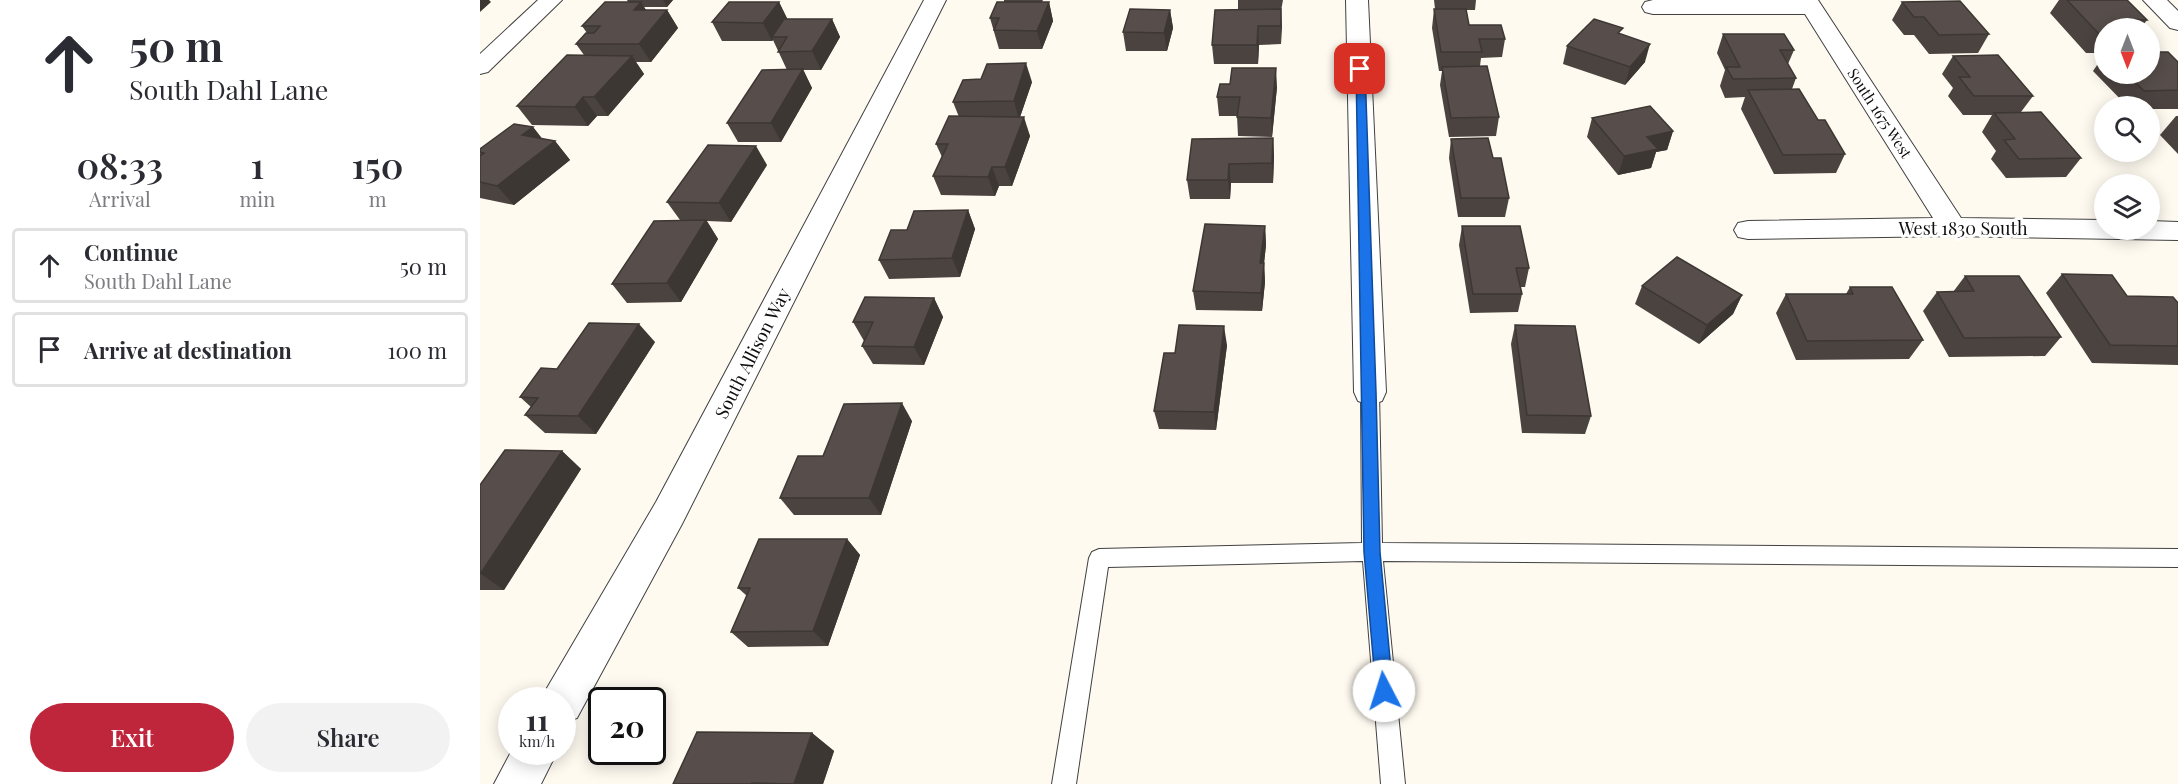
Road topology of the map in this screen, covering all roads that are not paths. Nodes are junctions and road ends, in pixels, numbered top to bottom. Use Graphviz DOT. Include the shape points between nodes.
graph roads {
  1 [pos="551,0"];
  2 [pos="935,0"];
  3 [pos="1358,0"];
  4 [pos="2154,0"];
  5 [pos="1810,4"];
  6 [pos="1653,7"];
  7 [pos="2178,23"];
  8 [pos="480,67"];
  9 [pos="1953,227"];
  10 [pos="1748,230"];
  11 [pos="2178,231"];
  12 [pos="1370,392"];
  13 [pos="1372,552"];
  14 [pos="2178,558"];
  15 [pos="571,687"];
  16 [pos="527,765"];
  17 [pos="516,784"];
  18 [pos="1064,784"];
  19 [pos="1393,784"];
  1 -- 8 [label="street"];
  2 -- 15 [label="street, South Allison Way" via="669,513"];
  3 -- 12 [label="street"];
  4 -- 7 [label="street"];
  5 -- 6 [label="street"];
  5 -- 9 [label="street, South 1675 West"];
  9 -- 10 [label="street, West 1830 South"];
  9 -- 11 [label="street, West 1830 South"];
  12 -- 13 [label="lane"];
  13 -- 14 [label="lane"];
  13 -- 18 [label="lane" via="1099,558"];
  13 -- 19 [label="lane"];
  16 -- 17 [label="street"];
}
